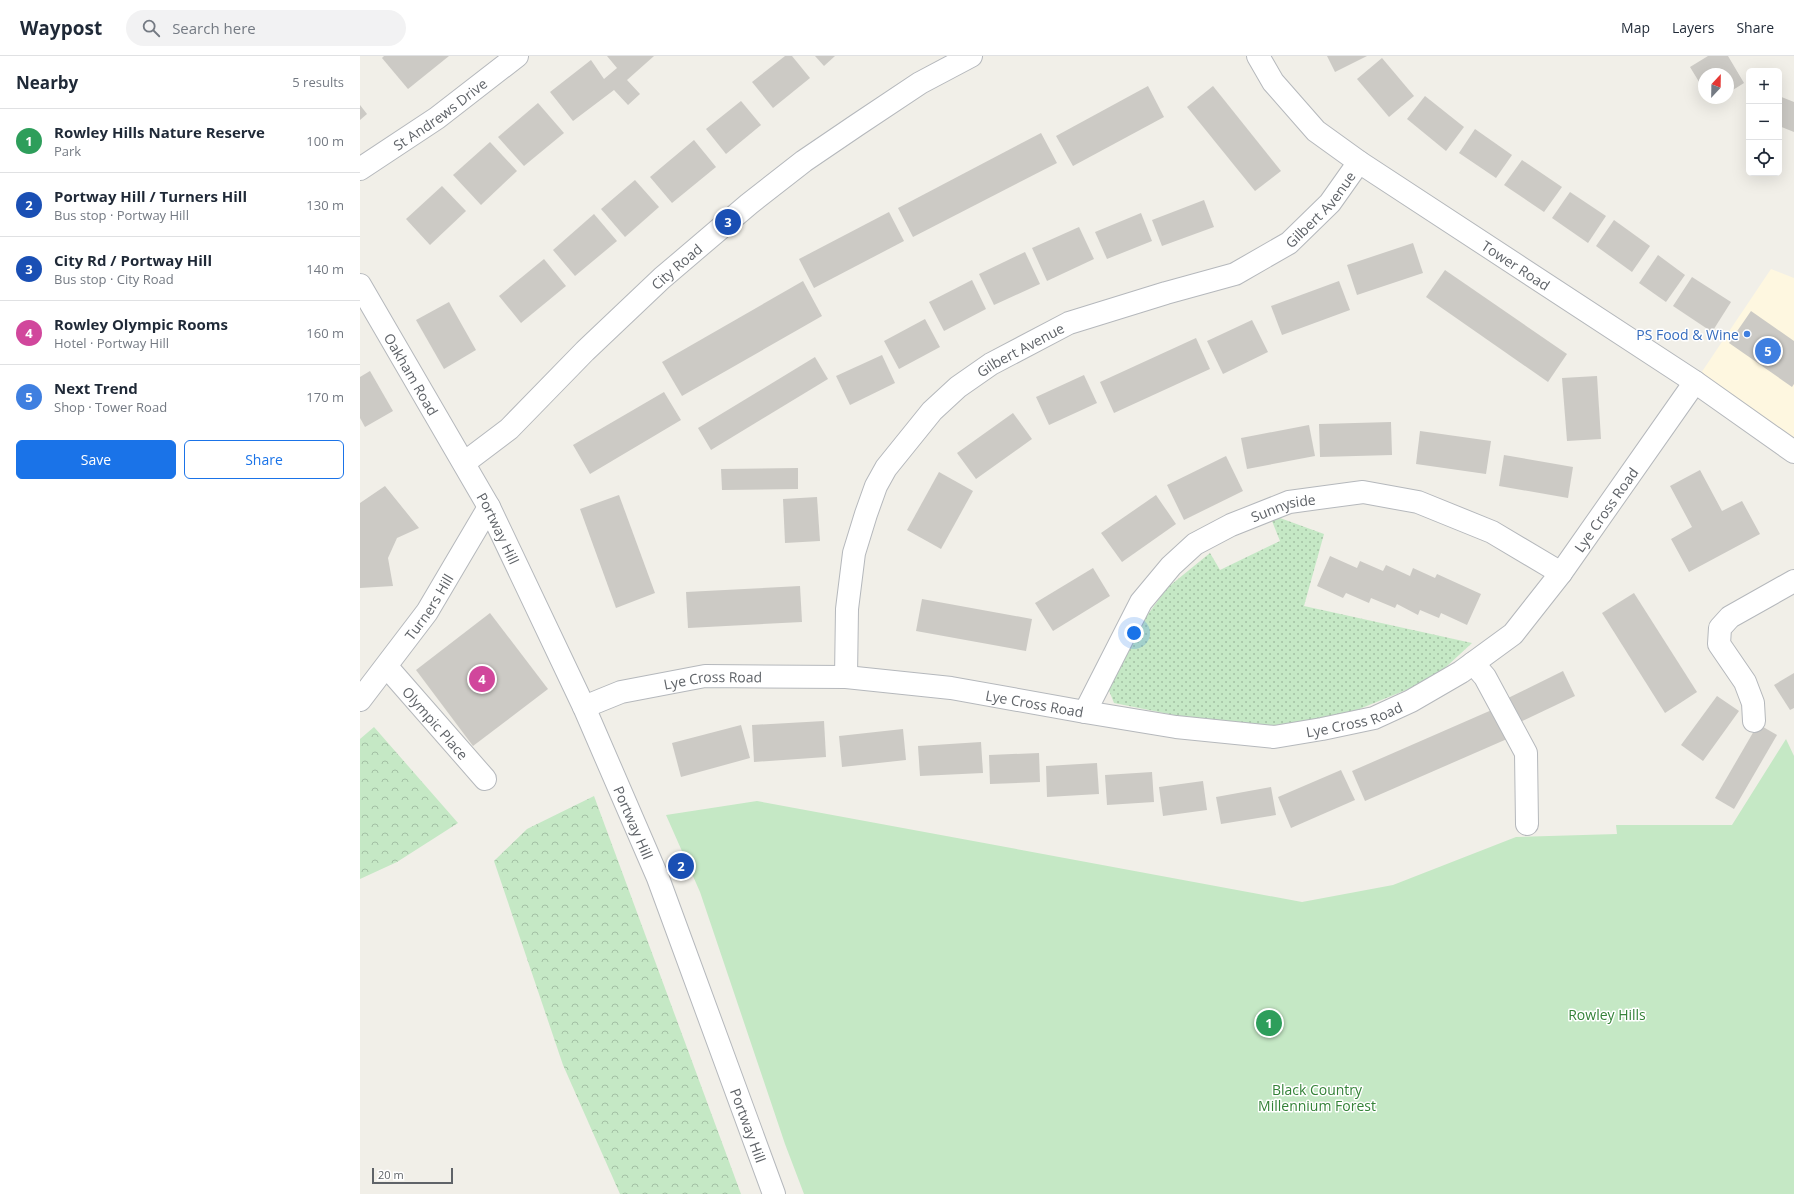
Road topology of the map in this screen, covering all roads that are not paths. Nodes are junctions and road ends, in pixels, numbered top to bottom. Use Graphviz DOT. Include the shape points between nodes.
graph roads {
  1 [pos="517,56"];
  2 [pos="971,56"];
  3 [pos="1258,56"];
  4 [pos="1359,162"];
  5 [pos="360,169"];
  6 [pos="360,285"];
  7 [pos="1695,382"];
  8 [pos="1793,449"];
  9 [pos="464,463"];
  10 [pos="489,507"];
  11 [pos="1561,573"];
  12 [pos="1794,581"];
  13 [pos="1474,663"];
  14 [pos="387,666"];
  15 [pos="846,677"];
  16 [pos="360,700"];
  17 [pos="584,707"];
  18 [pos="1085,712"];
  19 [pos="1754,720"];
  20 [pos="485,779"];
  21 [pos="1527,824"];
  22 [pos="774,1194"];
  1 -- 5 [label="street, St Andrews Drive" via="437,118"];
  2 -- 9 [label="street, City Road" via="920,83 804,161 749,204 662,278 585,351 509,429"];
  3 -- 4 [label="street, Tower Road" via="1273,82 1316,131"];
  4 -- 7 [label="street, Tower Road"];
  4 -- 15 [label="street, Gilbert Avenue" via="1330,203 1289,243 1235,274 1166,292 1070,323 991,364 932,411 886,468 866,514 854,553 847,610"];
  6 -- 9 [label="street, Oakham Road"];
  7 -- 8 [label="street, Tower Road"];
  7 -- 11 [label="street, Lye Cross Road"];
  9 -- 10 [label="street, Portway Hill"];
  10 -- 14 [label="street, Turners Hill" via="427,612"];
  10 -- 17 [label="street, Portway Hill"];
  11 -- 13 [label="street, Lye Cross Road" via="1513,634"];
  11 -- 18 [label="street, Sunnyside" via="1492,532 1418,502 1363,492 1289,502 1231,525 1195,544 1171,566 1141,602"];
  12 -- 19 [label="street" via="1730,617 1720,628 1719,644 1745,682"];
  13 -- 18 [label="street, Lye Cross Road" via="1411,700 1374,718 1322,730 1274,737 1176,727"];
  13 -- 21 [label="street" via="1485,677 1526,753"];
  14 -- 16 [label="street, Turners Hill"];
  14 -- 20 [label="street, Olympic Place"];
  15 -- 17 [label="street, Lye Cross Road" via="705,676 621,692"];
  15 -- 18 [label="street, Lye Cross Road" via="951,688"];
  17 -- 22 [label="street, Portway Hill" via="658,878"];
}
